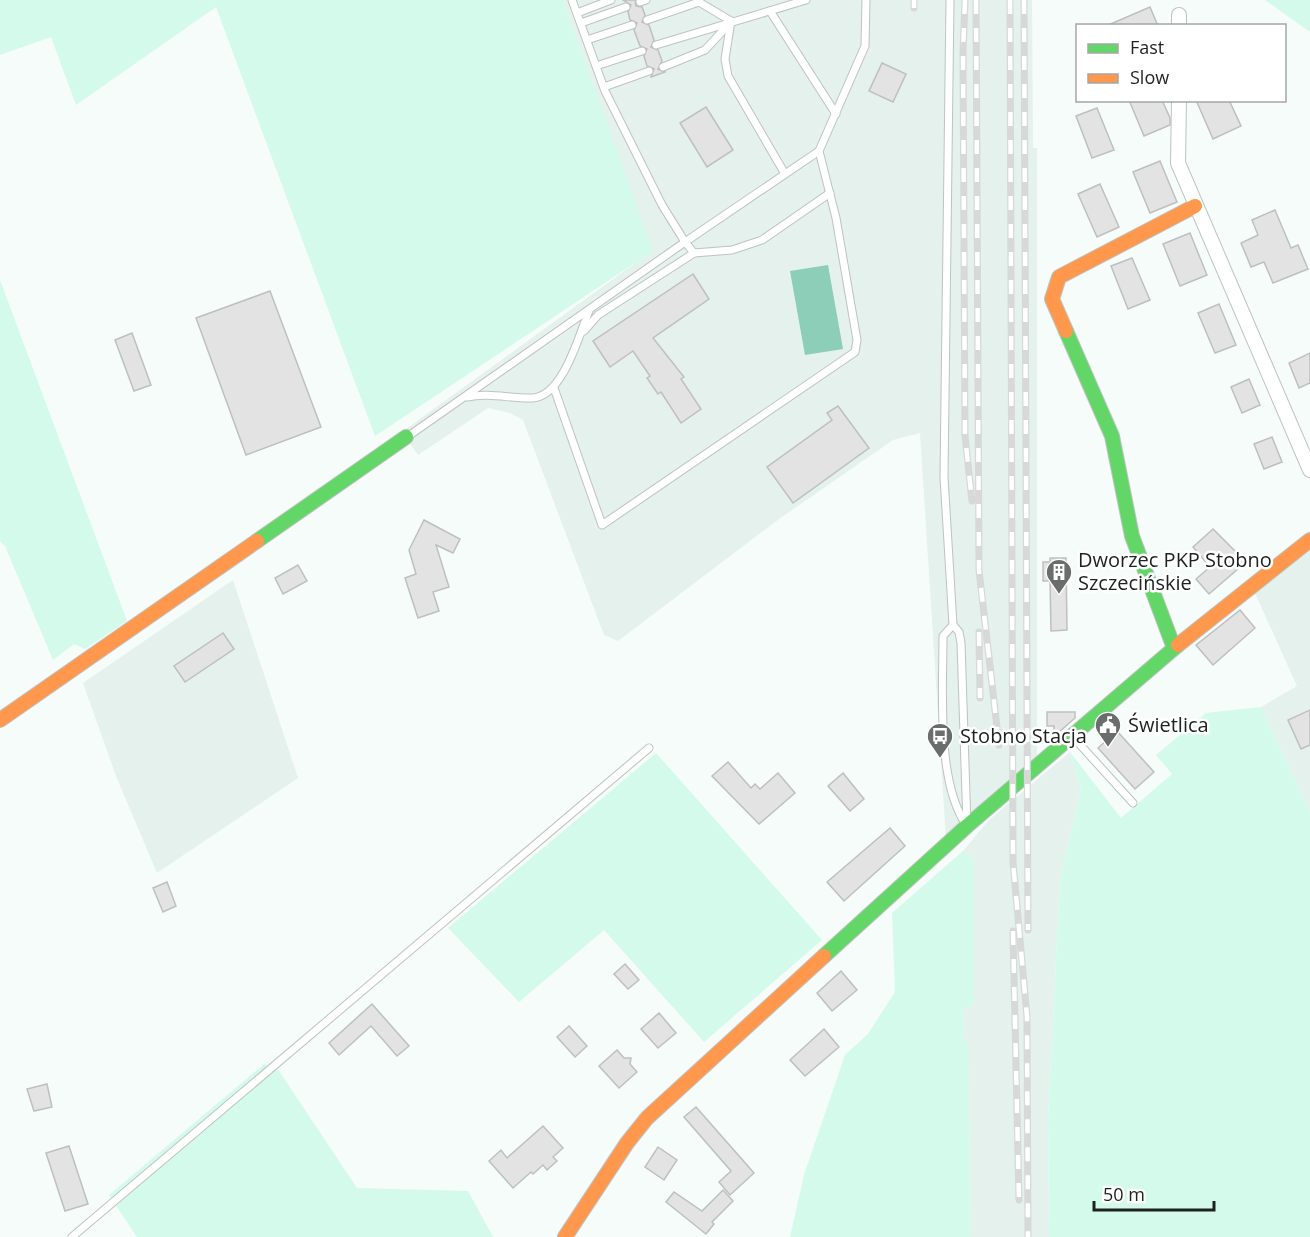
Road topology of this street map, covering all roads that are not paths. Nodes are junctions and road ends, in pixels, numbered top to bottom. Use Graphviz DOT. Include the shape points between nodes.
graph roads {
  1 [pos="572,0"];
  2 [pos="611,0"];
  3 [pos="806,0"];
  4 [pos="866,0"];
  5 [pos="950,0"];
  6 [pos="698,1"];
  7 [pos="626,7"];
  8 [pos="770,10"];
  9 [pos="577,12"];
  10 [pos="646,20"];
  11 [pos="731,21"];
  12 [pos="581,23"];
  13 [pos="632,25"];
  14 [pos="587,40"];
  15 [pos="656,45"];
  16 [pos="642,51"];
  17 [pos="596,66"];
  18 [pos="663,67"];
  19 [pos="649,71"];
  20 [pos="604,87"];
  21 [pos="1179,102"];
  22 [pos="836,114"];
  23 [pos="819,151"];
  24 [pos="785,174"];
  25 [pos="830,193"];
  26 [pos="1195,206"];
  27 [pos="685,242"];
  28 [pos="694,253"];
  29 [pos="591,308"];
  30 [pos="575,343"];
  31 [pos="554,388"];
  32 [pos="459,400"];
  33 [pos="406,438"];
  34 [pos="1310,470"];
  35 [pos="1310,540"];
  36 [pos="953,625"];
  37 [pos="1174,648"];
  38 [pos="0,720"];
  39 [pos="1073,736"];
  40 [pos="649,748"];
  41 [pos="1133,803"];
  42 [pos="967,826"];
  43 [pos="72,1237"];
  44 [pos="565,1237"];
  1 -- 9 [label="lane"];
  2 -- 9 [label="lane"];
  3 -- 8 [label="lane"];
  4 -- 22 [label="lane" via="866,46"];
  5 -- 36 [label="lane" via="944,455"];
  6 -- 10 [label="lane"];
  6 -- 11 [label="lane"];
  7 -- 12 [label="lane"];
  8 -- 11 [label="lane"];
  8 -- 22 [label="lane"];
  9 -- 12 [label="lane"];
  11 -- 15 [label="lane"];
  11 -- 18 [label="lane" via="705,50"];
  11 -- 24 [label="lane" via="725,59 728,76"];
  12 -- 14 [label="lane"];
  13 -- 14 [label="lane"];
  14 -- 17 [label="lane"];
  16 -- 17 [label="lane"];
  17 -- 20 [label="lane"];
  19 -- 20 [label="lane"];
  20 -- 27 [label="lane" via="662,205"];
  21 -- 26 [label="street" via="1178,163"];
  22 -- 23 [label="lane"];
  23 -- 24 [label="lane"];
  23 -- 25 [label="lane"];
  24 -- 27 [label="lane"];
  25 -- 28 [label="lane" via="762,240 732,250"];
  25 -- 31 [label="lane" via="857,340 855,352 848,359 602,525"];
  26 -- 34 [label="street"];
  26 -- 37 [label="street" via="1059,277 1052,299 1113,436 1131,536"];
  27 -- 28 [label="lane"];
  27 -- 29 [label="lane"];
  28 -- 30 [label="lane" via="598,315"];
  29 -- 30 [label="lane"];
  29 -- 32 [label="lane"];
  30 -- 31 [label="lane"];
  31 -- 32 [label="lane" via="534,398 488,395"];
  32 -- 33 [label="lane"];
  33 -- 38 [label="street"];
  35 -- 37 [label="street"];
  36 -- 42 [label="lane" via="961,643"];
  36 -- 42 [label="lane" via="942,636 948,782 952,800"];
  37 -- 39 [label="street"];
  39 -- 41 [label="lane"];
  39 -- 42 [label="street"];
  40 -- 43 [label="lane"];
  42 -- 44 [label="street" via="647,1118"];
}
